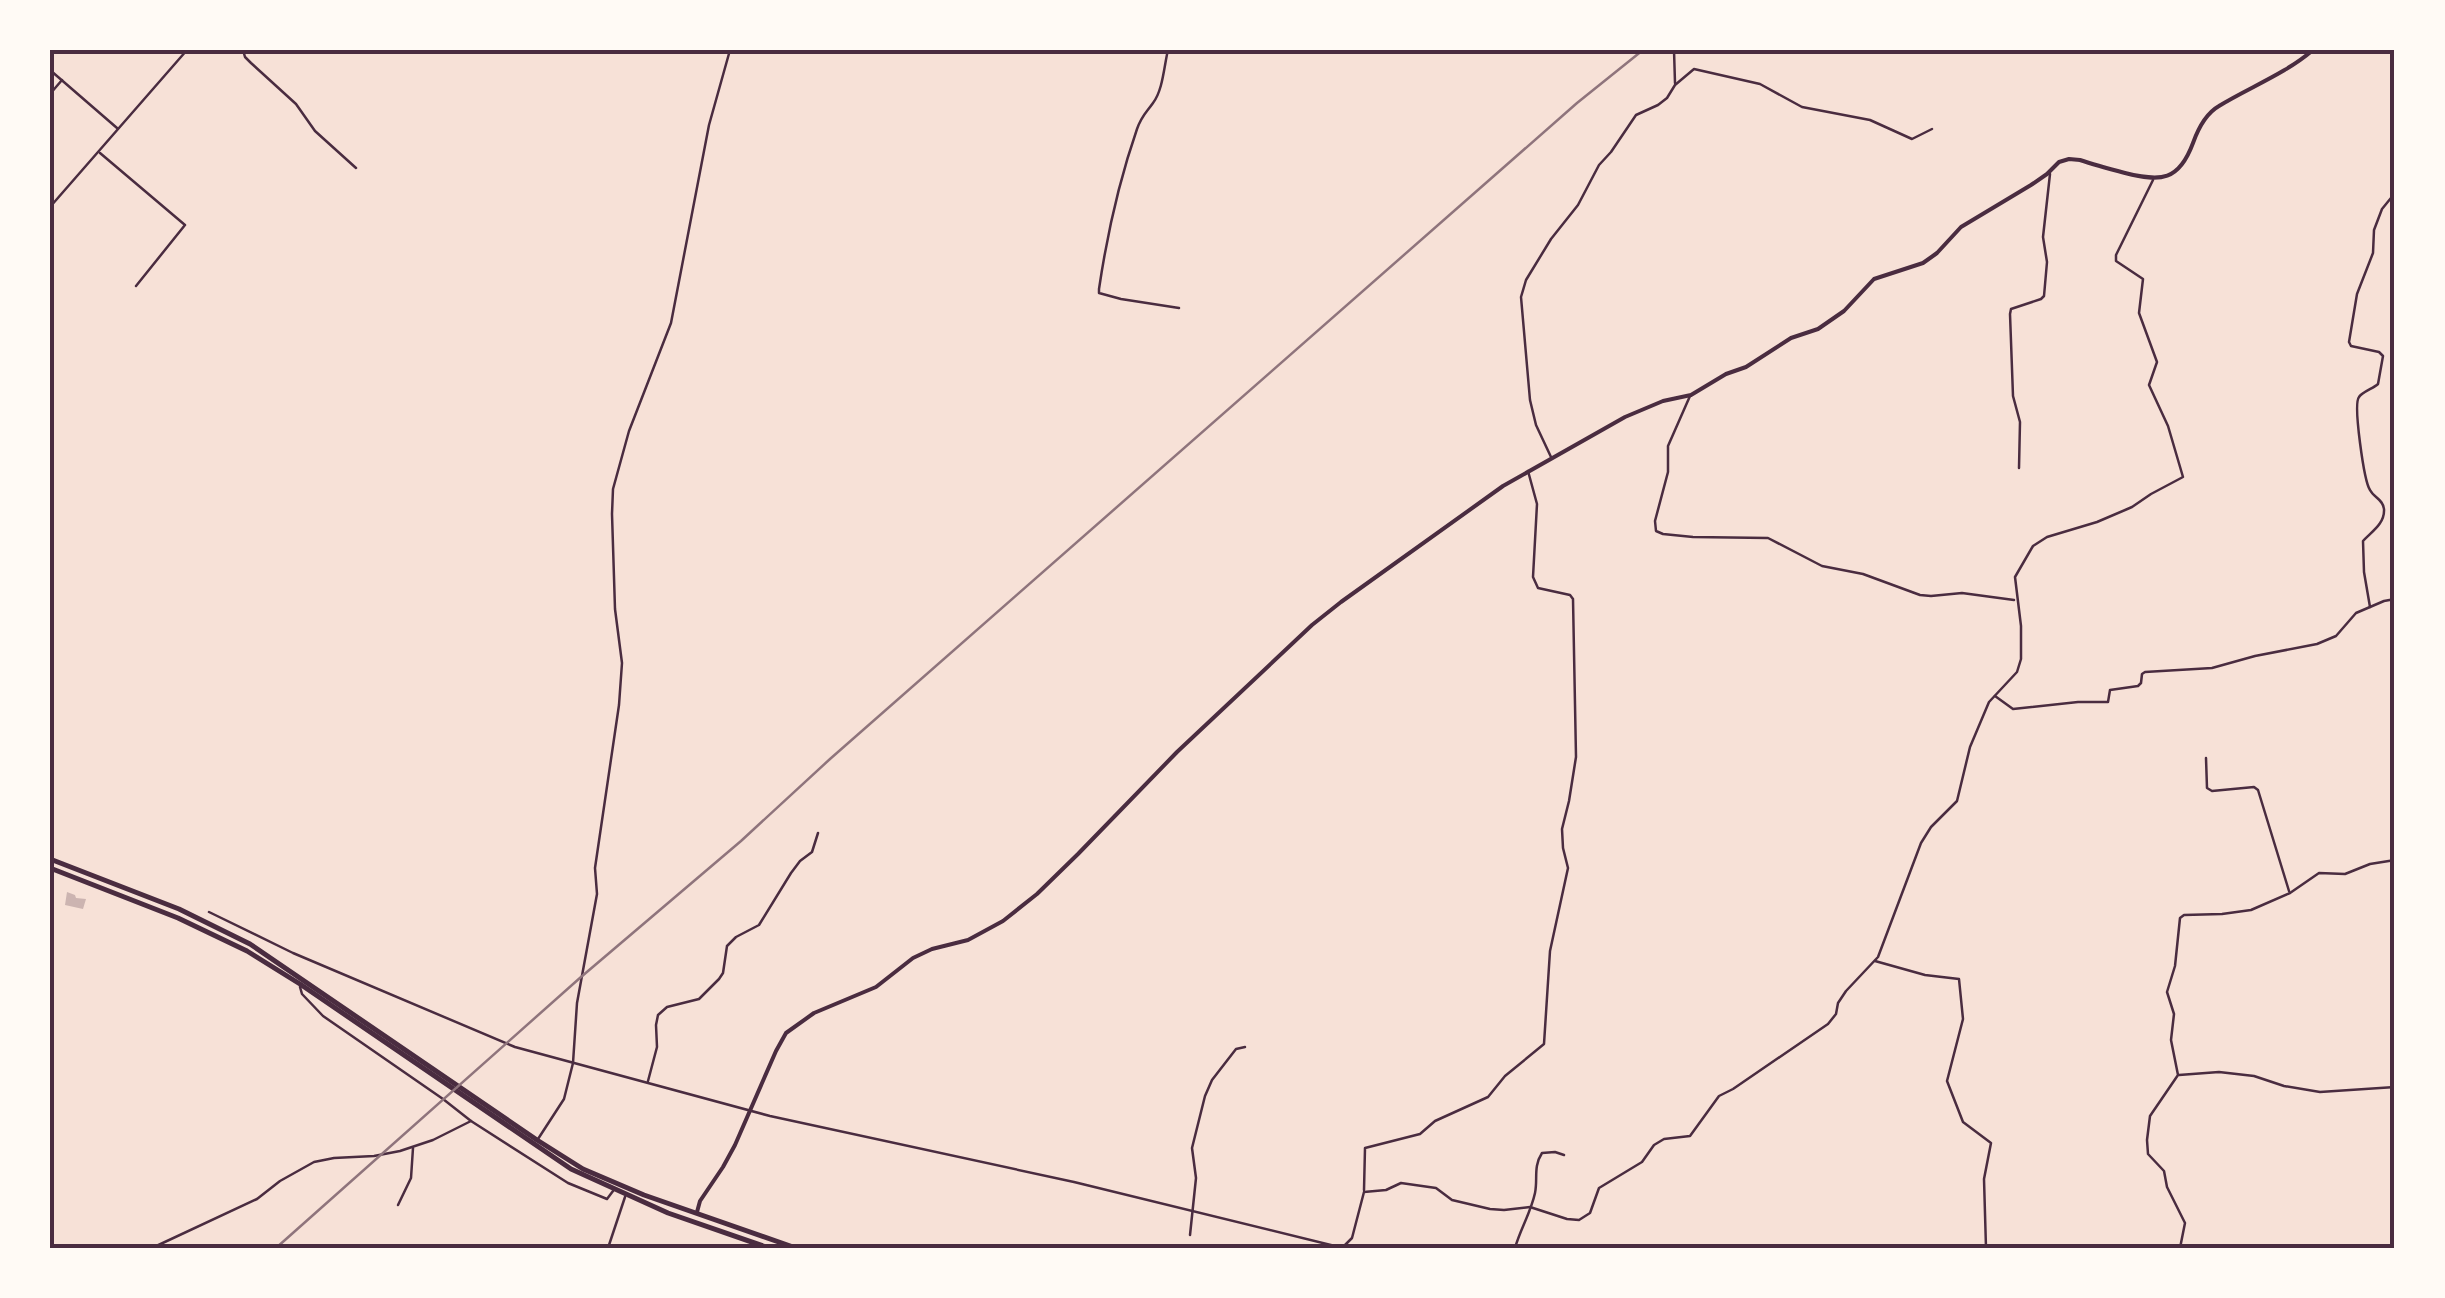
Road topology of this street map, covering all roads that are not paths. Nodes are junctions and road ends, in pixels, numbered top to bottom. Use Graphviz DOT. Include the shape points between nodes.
graph roads {
  1 [pos="187,50"];
  2 [pos="243,50"];
  3 [pos="730,50"];
  4 [pos="1168,50"];
  5 [pos="1674,50"];
  6 [pos="2313,50"];
  7 [pos="50,70"];
  8 [pos="62,80"];
  9 [pos="1675,86"];
  10 [pos="50,94"];
  11 [pos="118,129"];
  12 [pos="1932,130"];
  13 [pos="99,152"];
  14 [pos="356,168"];
  15 [pos="2051,170"];
  16 [pos="2152,180"];
  17 [pos="2395,193"];
  18 [pos="50,208"];
  19 [pos="136,286"];
  20 [pos="1179,308"];
  21 [pos="1691,395"];
  22 [pos="1552,458"];
  23 [pos="2020,468"];
  24 [pos="1528,471"];
  25 [pos="2395,599"];
  26 [pos="2017,601"];
  27 [pos="2370,607"];
  28 [pos="1994,695"];
  29 [pos="2206,758"];
  30 [pos="818,833"];
  31 [pos="50,858"];
  32 [pos="2395,860"];
  33 [pos="50,868"];
  34 [pos="2290,892"];
  35 [pos="208,912"];
  36 [pos="1873,960"];
  37 [pos="300,984"];
  38 [pos="345,1012"];
  39 [pos="1245,1047"];
  40 [pos="573,1063"];
  41 [pos="2178,1075"];
  42 [pos="648,1083"];
  43 [pos="2395,1087"];
  44 [pos="752,1110"];
  45 [pos="471,1121"];
  46 [pos="521,1133"];
  47 [pos="536,1140"];
  48 [pos="414,1146"];
  49 [pos="1564,1155"];
  50 [pos="613,1190"];
  51 [pos="1364,1192"];
  52 [pos="625,1195"];
  53 [pos="398,1205"];
  54 [pos="1530,1207"];
  55 [pos="1192,1210"];
  56 [pos="697,1213"];
  57 [pos="1190,1236"];
  58 [pos="1313,1240"];
  59 [pos="152,1248"];
  60 [pos="608,1248"];
  61 [pos="769,1248"];
  62 [pos="796,1248"];
  63 [pos="1310,1248"];
  64 [pos="1342,1248"];
  65 [pos="1514,1248"];
  66 [pos="1986,1248"];
  67 [pos="2180,1248"];
  1 -- 11 [label="street"];
  2 -- 14 [label="street"];
  3 -- 40 [label="street" via="670,323 613,489 614,609 622,664"];
  4 -- 20 [label="street" via="1122,177 1099,293"];
  5 -- 9 [label="street"];
  6 -- 16 [label="main road" via="2218,106 2178,168"];
  7 -- 8 [label="street"];
  8 -- 10 [label="street"];
  8 -- 11 [label="street"];
  9 -- 12 [label="street" via="1694,69 1705,70 1912,139"];
  9 -- 22 [label="street" via="1658,106 1636,115 1526,280 1530,400"];
  11 -- 13 [label="street"];
  13 -- 18 [label="street"];
  13 -- 19 [label="street" via="185,225"];
  15 -- 16 [label="main road" via="2068,159"];
  15 -- 21 [label="main road" via="1962,227 1923,263 1874,280 1831,322"];
  15 -- 23 [label="street" via="2044,296 2010,314"];
  16 -- 26 [label="street" via="2116,261 2143,280 2139,314 2157,362 2149,386 2182,477 2132,507 2037,541 2015,576"];
  17 -- 27 [label="street" via="2374,230 2349,342 2384,356 2378,384 2357,398 2368,488 2384,510 2363,541"];
  21 -- 22 [label="main road" via="1625,417"];
  21 -- 26 [label="street" via="1668,446 1656,531 1768,538 1822,566 1920,595"];
  22 -- 24 [label="main road"];
  24 -- 44 [label="main road" via="1312,625 1003,921 913,958 876,987 797,1024 776,1051"];
  24 -- 51 [label="street" via="1537,504 1533,577 1538,588 1573,599 1576,682 1576,757 1562,838 1568,868 1550,950 1544,1044 1488,1097 1420,1134 1365,1148"];
  25 -- 27 [label="street"];
  26 -- 28 [label="street" via="2021,659"];
  27 -- 28 [label="street" via="2317,644 2212,668 2145,672 2138,686 2113,688 2108,702 2013,708"];
  28 -- 36 [label="street" via="1970,747 1957,801 1921,843"];
  29 -- 34 [label="street" via="2212,791 2258,790"];
  30 -- 42 [label="street" via="812,852 759,924 727,946 719,979 699,999 658,1015"];
  31 -- 38 [label="highway" via="231,932"];
  32 -- 34 [label="street" via="2344,874 2318,873"];
  33 -- 37 [label="highway" via="201,928"];
  34 -- 41 [label="street" via="2252,910 2180,918 2167,992"];
  35 -- 40 [label="street" via="515,1048"];
  36 -- 54 [label="street" via="1828,1024 1719,1096 1690,1136 1664,1139 1642,1162 1599,1188 1584,1218"];
  36 -- 66 [label="street" via="1960,979 1963,1020 1947,1080 1963,1122 1990,1143"];
  37 -- 38 [label="highway"];
  37 -- 45 [label="street" via="322,1016"];
  38 -- 46 [label="highway"];
  39 -- 55 [label="street" via="1236,1048 1205,1096 1192,1148"];
  40 -- 42 [label="street"];
  40 -- 47 [label="street" via="564,1099"];
  41 -- 43 [label="street" via="2254,1076 2320,1092"];
  41 -- 67 [label="street" via="2150,1116 2147,1140 2185,1223"];
  42 -- 44 [label="street"];
  44 -- 55 [label="street"];
  44 -- 56 [label="main road"];
  45 -- 48 [label="street"];
  45 -- 50 [label="street" via="594,1195 607,1199"];
  46 -- 47 [label="highway"];
  46 -- 50 [label="highway"];
  47 -- 56 [label="highway" via="583,1169"];
  48 -- 53 [label="street" via="411,1178"];
  48 -- 59 [label="street" via="314,1162 257,1199"];
  49 -- 54 [label="street" via="1542,1153"];
  50 -- 52 [label="highway"];
  51 -- 54 [label="street" via="1401,1183 1490,1208"];
  51 -- 64 [label="street" via="1352,1238"];
  52 -- 60 [label="street"];
  52 -- 61 [label="highway"];
  54 -- 65 [label="street"];
  55 -- 57 [label="street"];
  55 -- 58 [label="street"];
  56 -- 62 [label="highway"];
  58 -- 63 [label="street"];
  58 -- 64 [label="street"];
}
